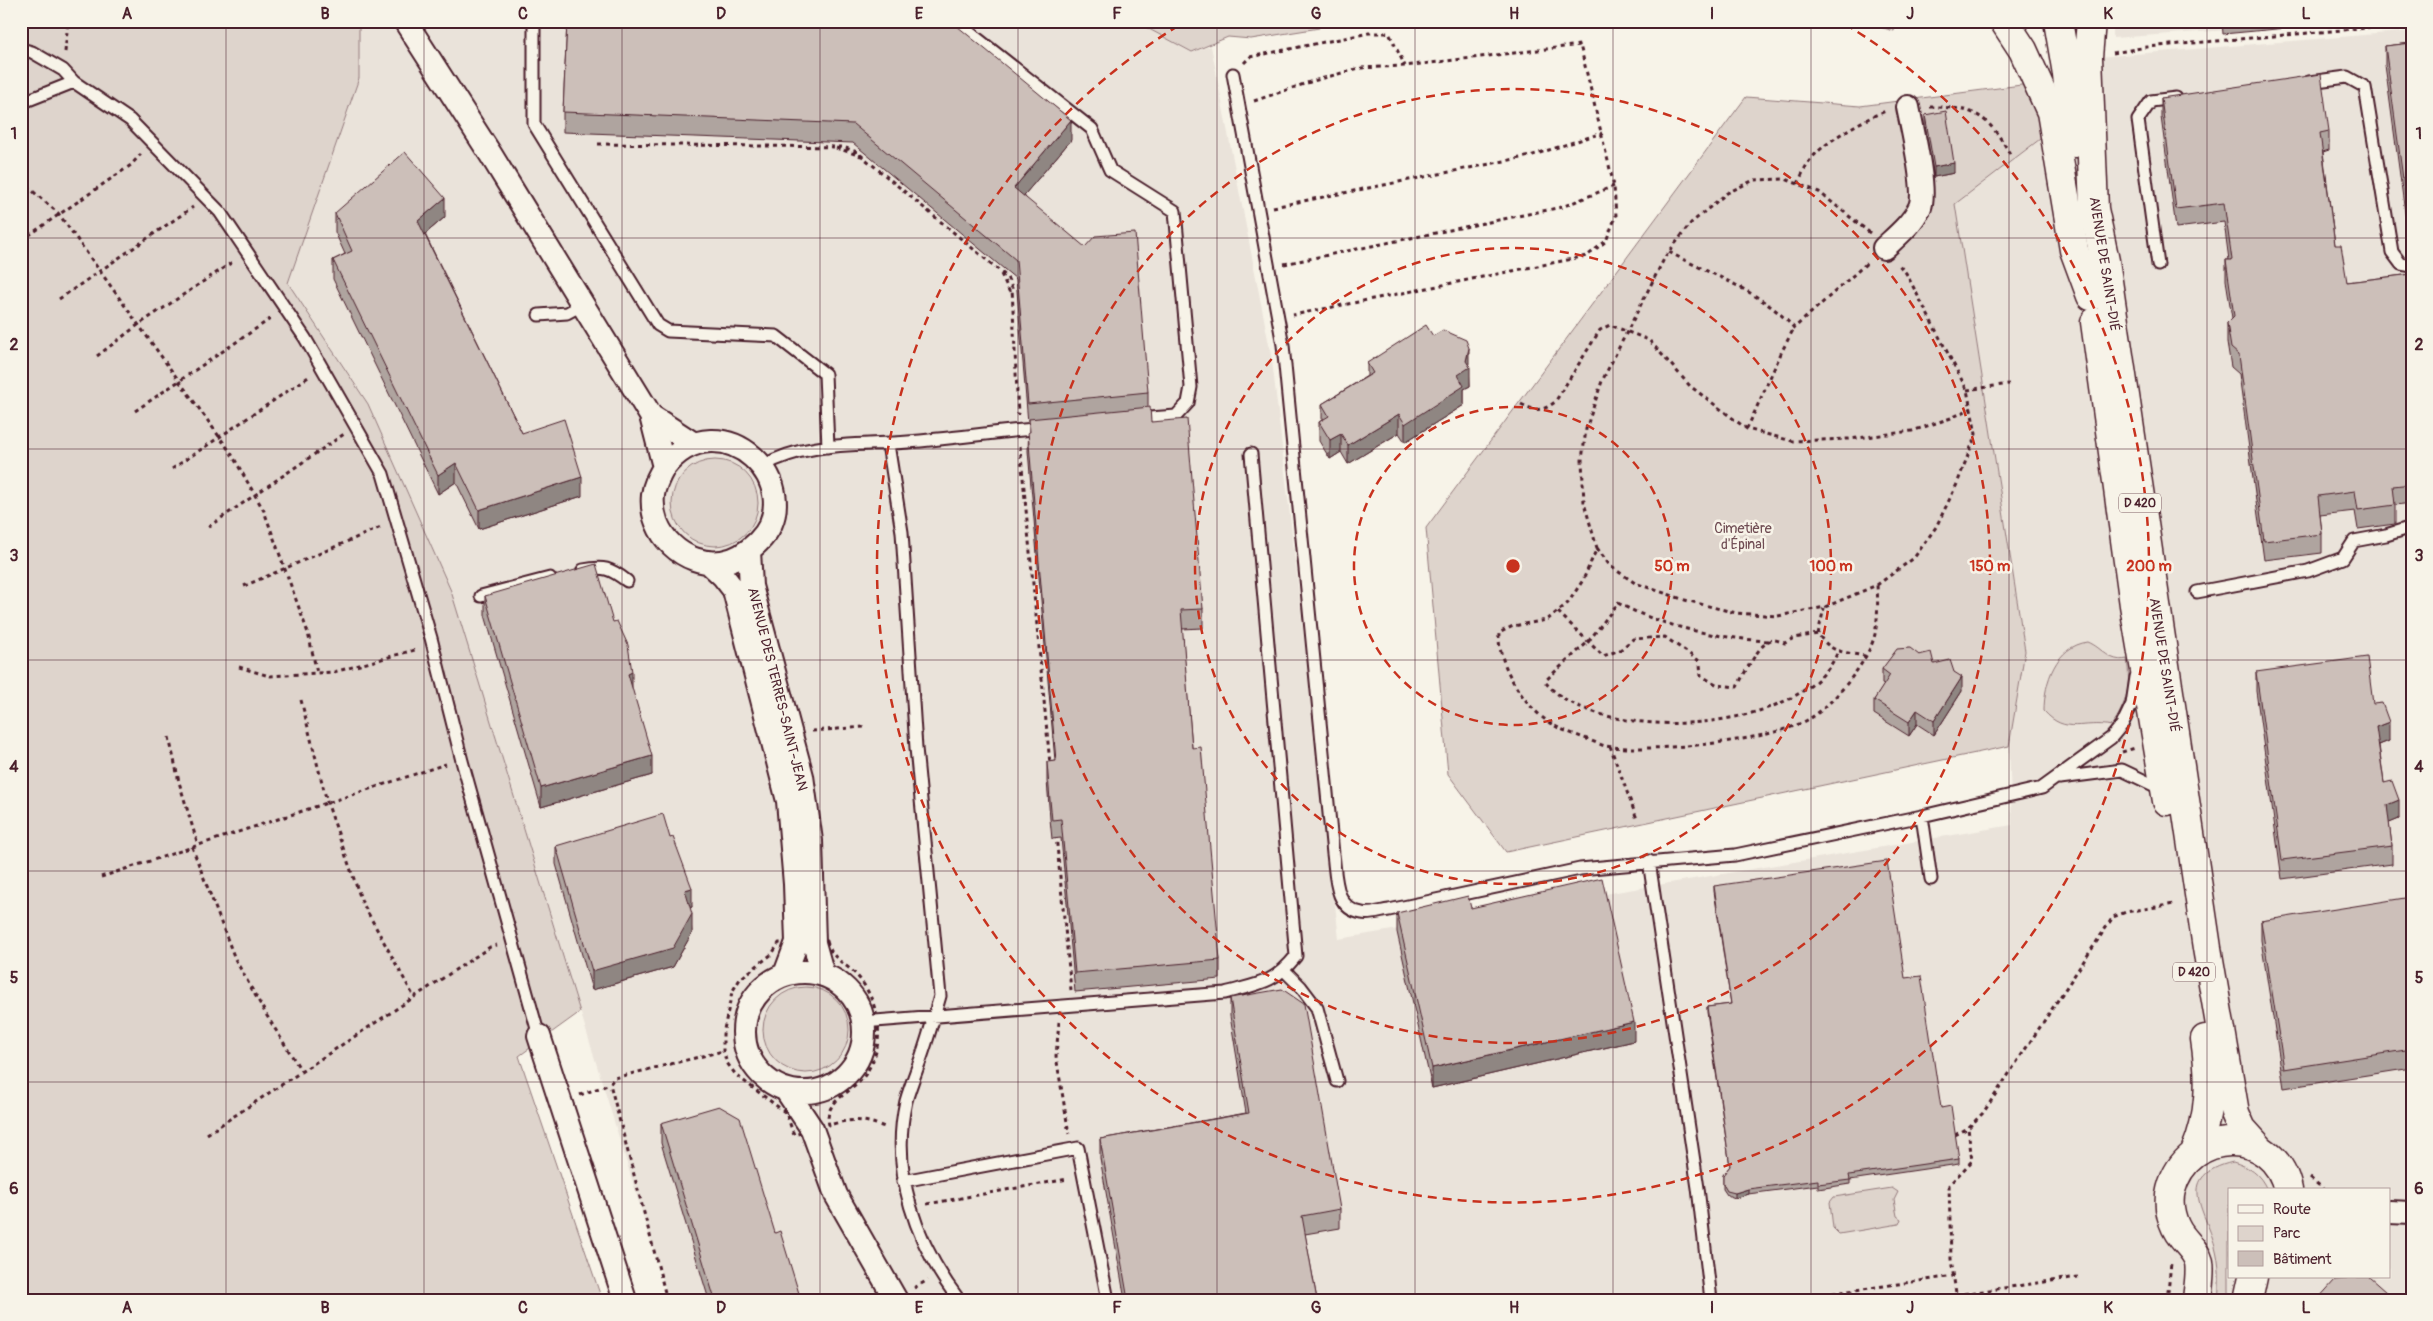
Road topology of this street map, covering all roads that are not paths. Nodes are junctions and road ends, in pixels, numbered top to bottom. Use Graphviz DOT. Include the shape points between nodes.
graph roads {
  1 [pos="406,21"];
  2 [pos="534,21"];
  3 [pos="955,21"];
  4 [pos="2004,21"];
  5 [pos="2058,21"];
  6 [pos="2092,21"];
  7 [pos="21,49"];
  8 [pos="1233,74"];
  9 [pos="74,82"];
  10 [pos="2298,83"];
  11 [pos="2190,96"];
  12 [pos="21,103"];
  13 [pos="1908,107"];
  14 [pos="1884,248"];
  15 [pos="2158,265"];
  16 [pos="2412,266"];
  17 [pos="2091,296"];
  18 [pos="582,305"];
  19 [pos="539,315"];
  20 [pos="651,416"];
  21 [pos="1127,420"];
  22 [pos="1058,426"];
  23 [pos="694,444"];
  24 [pos="888,444"];
  25 [pos="828,447"];
  26 [pos="1251,454"];
  27 [pos="763,466"];
  28 [pos="664,467"];
  29 [pos="2412,527"];
  30 [pos="748,551"];
  31 [pos="708,562"];
  32 [pos="627,581"];
  33 [pos="2197,592"];
  34 [pos="480,596"];
  35 [pos="2134,606"];
  36 [pos="2058,778"];
  37 [pos="2165,791"];
  38 [pos="1922,816"];
  39 [pos="1649,861"];
  40 [pos="1931,879"];
  41 [pos="805,943"];
  42 [pos="1284,970"];
  43 [pos="785,974"];
  44 [pos="823,974"];
  45 [pos="934,1016"];
  46 [pos="870,1021"];
  47 [pos="539,1036"];
  48 [pos="1337,1081"];
  49 [pos="822,1089"];
  50 [pos="786,1090"];
  51 [pos="820,1127"];
  52 [pos="2261,1150"];
  53 [pos="2195,1152"];
  54 [pos="903,1181"];
  55 [pos="2293,1188"];
  56 [pos="2390,1212"];
  57 [pos="2412,1213"];
  58 [pos="2253,1278"];
  59 [pos="902,1295"];
  60 [pos="625,1300"];
  61 [pos="959,1300"];
  62 [pos="1108,1300"];
  63 [pos="1711,1300"];
  64 [pos="2197,1300"];
  65 [pos="2248,1300"];
  1 -- 18 [label="street" via="492,155"];
  2 -- 25 [label="lane" via="534,124 658,325 668,331 776,336 825,374"];
  3 -- 21 [label="lane" via="1092,129 1110,170 1175,211 1191,388 1188,403 1176,416"];
  4 -- 17 [label="main road" via="2024,50 2050,112 2074,250"];
  5 -- 17 [label="main road, AVENUE DE SAINT-DIÉ / D 420" via="2068,74"];
  6 -- 52 [label="main road, AVENUE DE SAINT-DIÉ / D 420" via="2088,58 2094,209 2105,261 2206,948 2235,1113 2242,1129"];
  7 -- 9 [label="lane" via="62,70"];
  8 -- 39 [label="lane" via="1283,345 1333,854 1338,890 1344,905 1362,914 1580,869"];
  9 -- 12 [label="lane"];
  9 -- 47 [label="lane" via="130,120 220,212 285,308 383,474"];
  10 -- 16 [label="lane" via="2347,77 2365,87 2392,252 2401,264"];
  11 -- 15 [label="lane" via="2151,101 2138,120"];
  13 -- 14 [label="street" via="1920,174 1921,205 1913,220"];
  17 -- 35 [label="main road, AVENUE DE SAINT-DIÉ / D 420"];
  18 -- 19 [label="lane" via="567,313"];
  18 -- 20 [label="street"];
  20 -- 23 [label="street"];
  20 -- 28 [label="street"];
  22 -- 24 [label="lane"];
  23 -- 27 [label="street" via="713,441 732,444 749,452"];
  23 -- 28 [label="street" via="682,450"];
  24 -- 25 [label="lane"];
  24 -- 45 [label="lane" via="902,532 916,748 940,996"];
  25 -- 27 [label="lane" via="800,452"];
  26 -- 42 [label="lane" via="1296,956"];
  27 -- 30 [label="street" via="771,483 774,502 771,521 762,538"];
  28 -- 31 [label="street" via="653,496 653,512 658,527 678,551 692,559"];
  29 -- 33 [label="lane" via="2354,541 2343,558 2308,571"];
  30 -- 31 [label="street" via="736,558"];
  30 -- 41 [label="street, AVENUE DES TERRES-SAINT-JEAN" via="751,586 802,776 811,841"];
  31 -- 41 [label="street, AVENUE DES TERRES-SAINT-JEAN" via="734,590 788,801 795,884"];
  32 -- 34 [label="lane" via="612,570 598,567"];
  35 -- 36 [label="lane" via="2132,638 2136,683 2132,704 2122,725 2111,738"];
  35 -- 37 [label="main road, AVENUE DE SAINT-DIÉ / D 420"];
  36 -- 37 [label="lane" via="2122,770"];
  36 -- 38 [label="lane" via="2042,788"];
  37 -- 53 [label="main road, AVENUE DE SAINT-DIÉ / D 420" via="2208,1058 2208,1109 2205,1129"];
  38 -- 39 [label="lane" via="1735,855"];
  38 -- 40 [label="lane"];
  39 -- 63 [label="lane" via="1698,1188"];
  41 -- 43 [label="street, AVENUE DES TERRES-SAINT-JEAN"];
  41 -- 44 [label="street, AVENUE DES TERRES-SAINT-JEAN"];
  42 -- 45 [label="lane" via="1270,980 1224,993"];
  42 -- 48 [label="lane" via="1317,1008"];
  43 -- 44 [label="street"];
  43 -- 50 [label="street" via="767,984 753,999 745,1018 744,1034 746,1050 753,1065 764,1077"];
  44 -- 46 [label="street" via="850,993"];
  45 -- 46 [label="lane"];
  45 -- 54 [label="lane" via="906,1101 902,1134"];
  46 -- 49 [label="street" via="859,1056 850,1070 837,1082"];
  47 -- 60 [label="street"];
  49 -- 50 [label="street"];
  49 -- 51 [label="street"];
  50 -- 51 [label="street"];
  51 -- 59 [label="street" via="836,1195"];
  52 -- 53 [label="main road" via="2249,1144 2222,1142"];
  52 -- 55 [label="main road, AVENUE DE SAINT-DIÉ"];
  53 -- 64 [label="main road" via="2177,1173 2170,1192 2170,1205 2172,1219 2180,1235 2194,1249 2199,1261"];
  54 -- 61 [label="lane" via="921,1237 939,1274"];
  54 -- 62 [label="lane" via="1078,1148"];
  56 -- 57 [label="street"];
  58 -- 65 [label="main road"];
}
